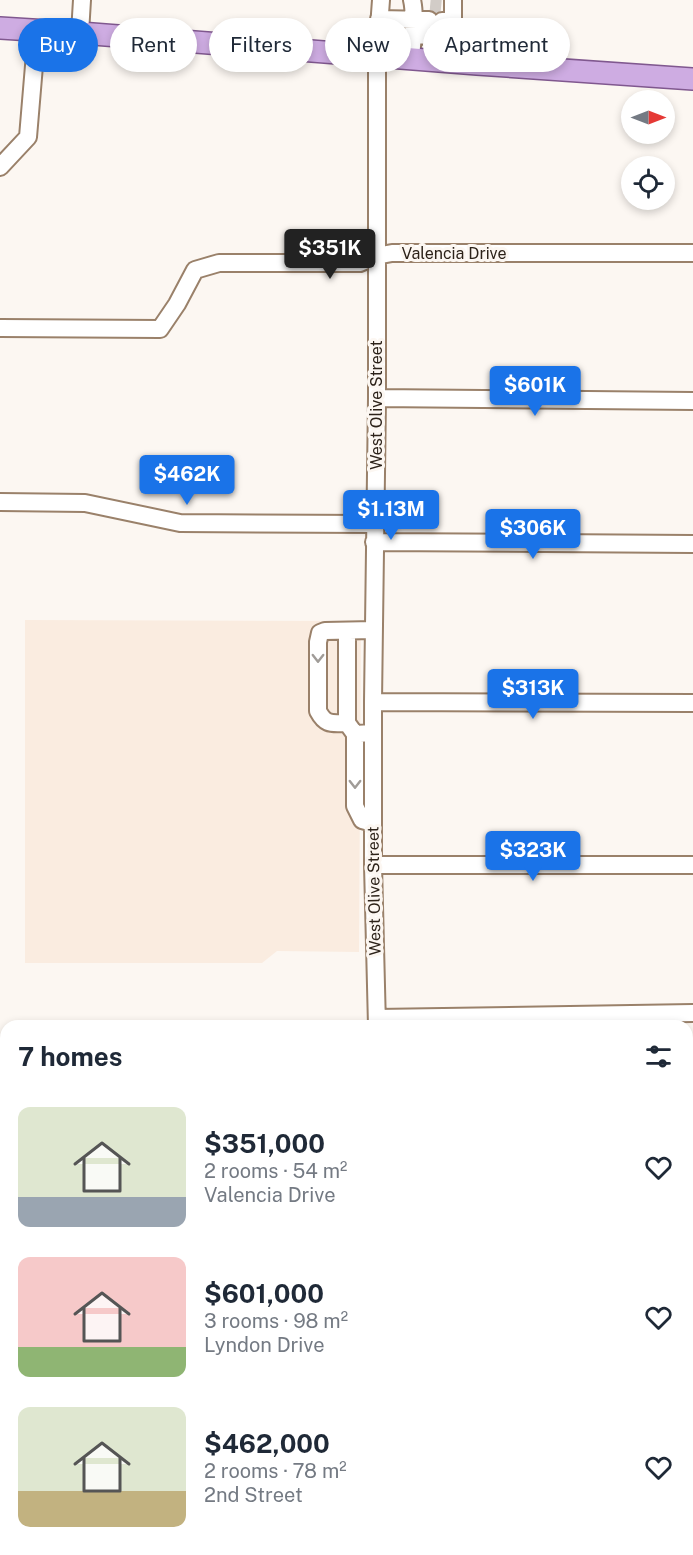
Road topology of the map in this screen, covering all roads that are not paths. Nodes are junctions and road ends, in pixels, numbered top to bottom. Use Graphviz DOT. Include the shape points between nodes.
graph roads {
  1 [pos="82,0"];
  2 [pos="381,0"];
  3 [pos="434,15"];
  4 [pos="81,18"];
  5 [pos="379,18"];
  6 [pos="401,18"];
  7 [pos="0,28"];
  8 [pos="18,29"];
  9 [pos="98,34"];
  10 [pos="325,52"];
  11 [pos="411,59"];
  12 [pos="423,60"];
  13 [pos="570,70"];
  14 [pos="33,72"];
  15 [pos="377,72"];
  16 [pos="693,78"];
  17 [pos="0,167"];
  18 [pos="693,253"];
  19 [pos="376,256"];
  20 [pos="0,328"];
  21 [pos="377,398"];
  22 [pos="693,401"];
  23 [pos="0,502"];
  24 [pos="375,524"];
  25 [pos="374,542"];
  26 [pos="693,544"];
  27 [pos="373,630"];
  28 [pos="347,631"];
  29 [pos="373,702"];
  30 [pos="693,703"];
  31 [pos="351,728"];
  32 [pos="373,733"];
  33 [pos="373,823"];
  34 [pos="374,865"];
  35 [pos="693,865"];
  36 [pos="693,1013"];
  37 [pos="377,1020"];
  38 [pos="447,1020"];
  1 -- 4 [label="street"];
  2 -- 5 [label="street, West Olive Street"];
  3 -- 6 [label="street"];
  3 -- 11 [label="street"];
  7 -- 8 [label="main road"];
  9 -- 10 [label="main road"];
  11 -- 12 [label="main road"];
  13 -- 16 [label="main road"];
  14 -- 17 [label="street" via="28,137"];
  15 -- 19 [label="street, West Olive Street"];
  18 -- 19 [label="street, Valencia Drive"];
  19 -- 20 [label="street, Valencia Drive" via="360,263 219,263 195,270 160,329"];
  19 -- 21 [label="street, West Olive Street"];
  21 -- 22 [label="street"];
  21 -- 24 [label="street, West Olive Street"];
  23 -- 24 [label="street" via="85,503 180,523"];
  24 -- 25 [label="street, West Olive Street"];
  25 -- 26 [label="street"];
  25 -- 27 [label="street, West Olive Street"];
  27 -- 28 [label="street"];
  27 -- 29 [label="street, West Olive Street"];
  28 -- 31 [label="street"];
  28 -- 31 [label="street, one-way" via="320,633 318,711 328,723"];
  29 -- 30 [label="street"];
  29 -- 32 [label="street, West Olive Street"];
  31 -- 32 [label="street"];
  31 -- 33 [label="street, one-way" via="355,806 362,820"];
  32 -- 33 [label="street, West Olive Street"];
  33 -- 34 [label="street, West Olive Street"];
  34 -- 35 [label="street"];
  34 -- 37 [label="street, West Olive Street"];
  36 -- 38 [label="street"];
}
